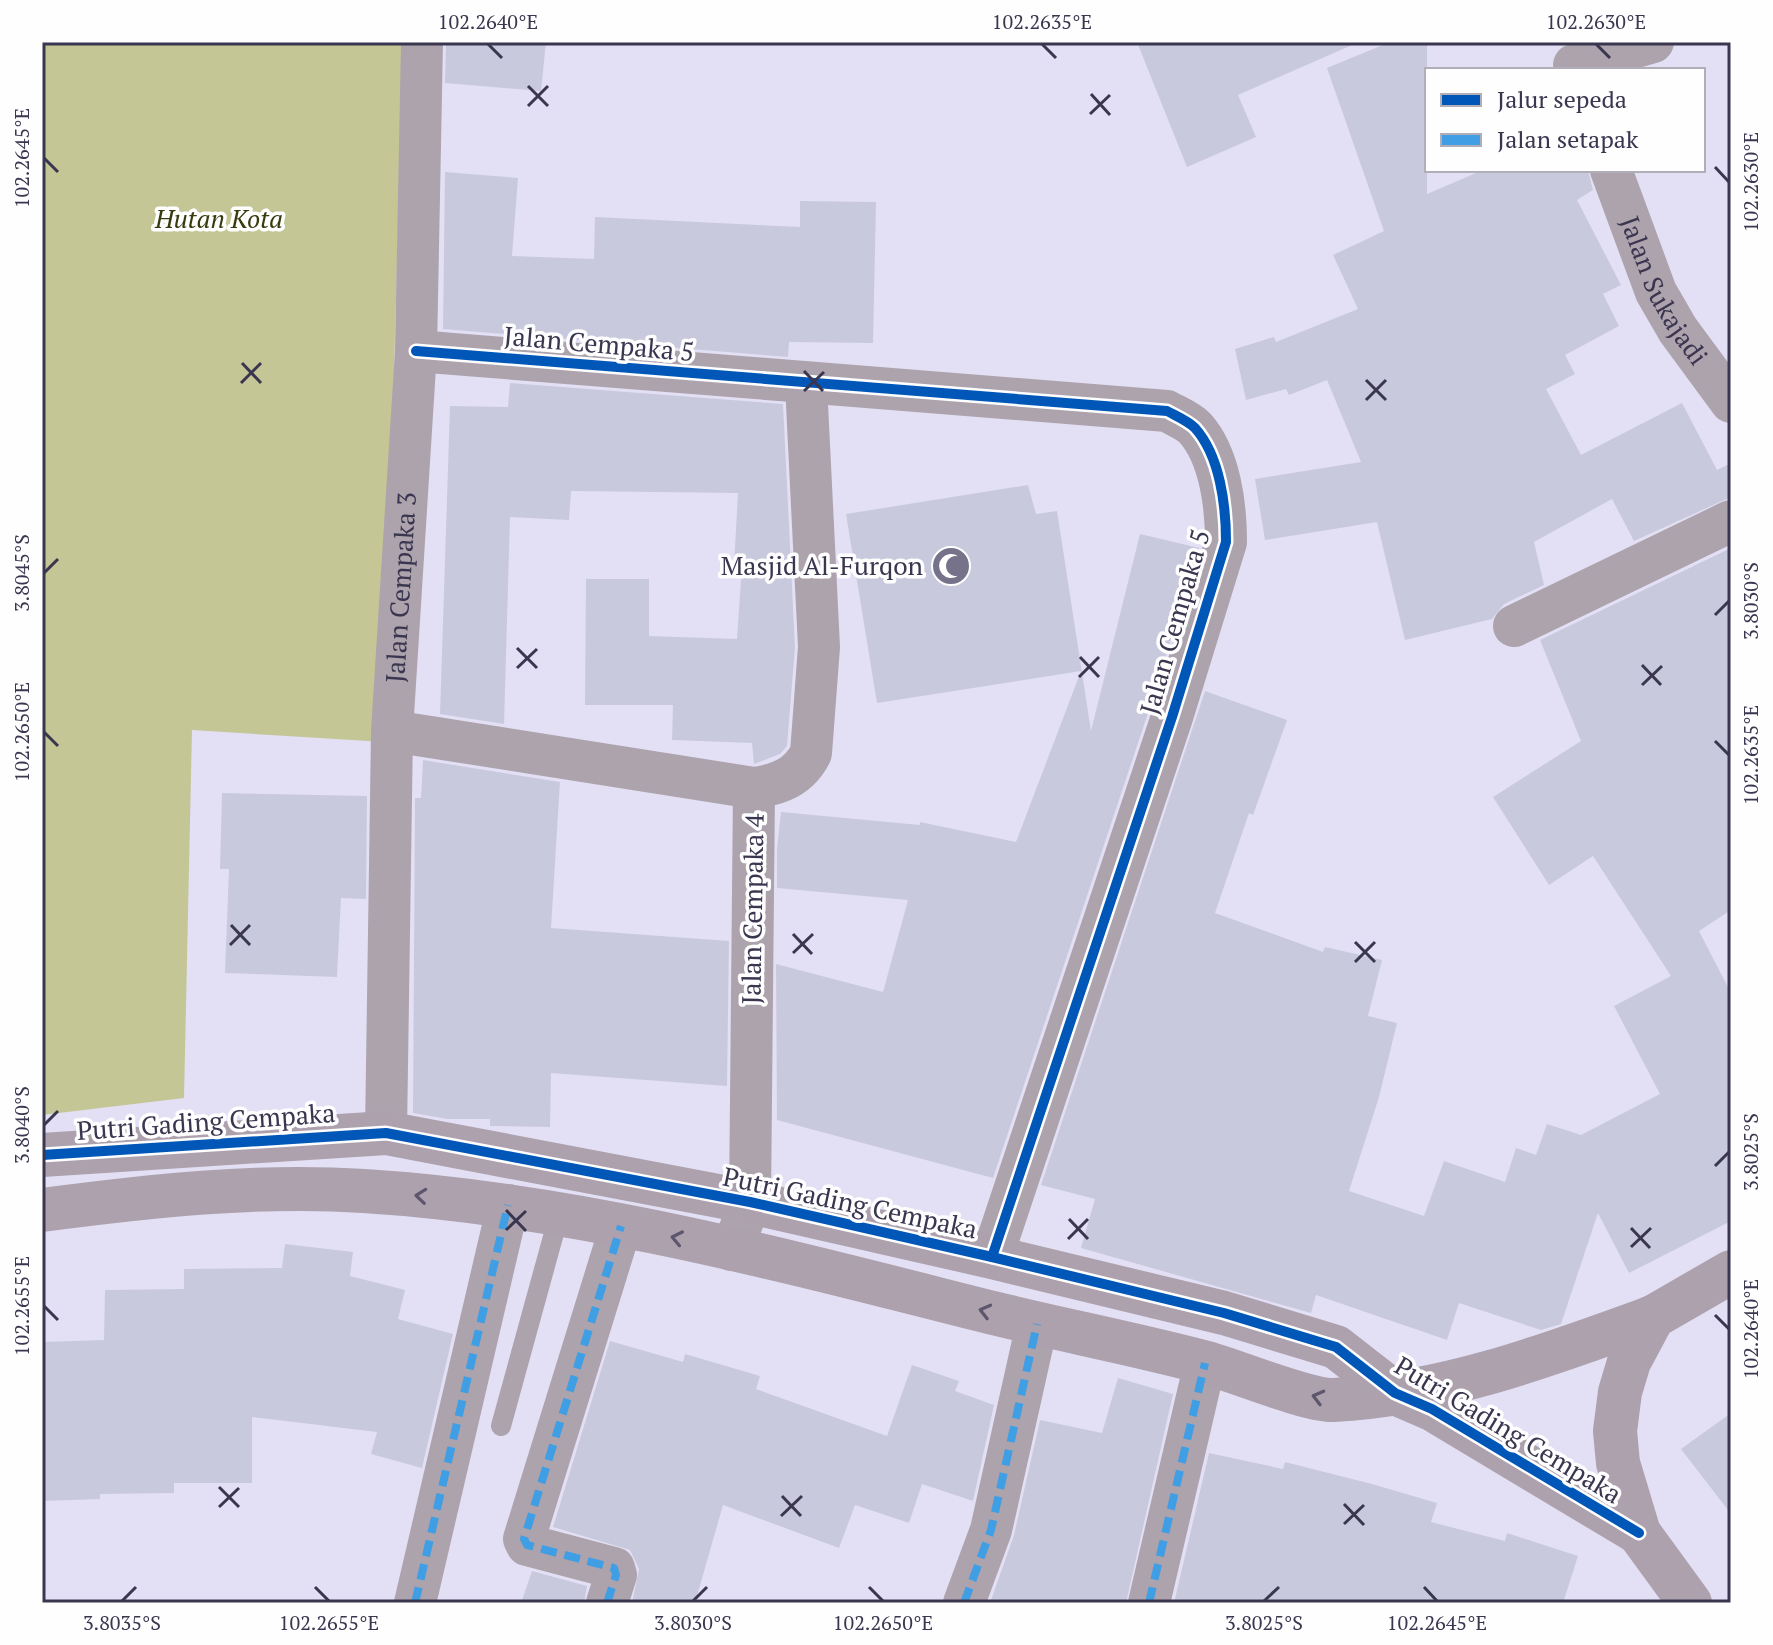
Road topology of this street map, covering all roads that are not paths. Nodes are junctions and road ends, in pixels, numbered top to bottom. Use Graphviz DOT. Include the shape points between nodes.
graph roads {
  1 [pos="422,42"];
  2 [pos="1653,42"];
  3 [pos="1572,59"];
  4 [pos="1612,172"];
  5 [pos="416,351"];
  6 [pos="806,384"];
  7 [pos="1731,402"];
  8 [pos="1731,521"];
  9 [pos="1514,626"];
  10 [pos="392,731"];
  11 [pos="754,788"];
  12 [pos="386,1133"];
  13 [pos="42,1155"];
  14 [pos="750,1202"];
  15 [pos="508,1205"];
  16 [pos="42,1210"];
  17 [pos="559,1215"];
  18 [pos="621,1226"];
  19 [pos="732,1250"];
  20 [pos="992,1257"];
  21 [pos="1731,1272"];
  22 [pos="1653,1317"];
  23 [pos="1037,1324"];
  24 [pos="1205,1363"];
  25 [pos="1395,1393"];
  26 [pos="501,1426"];
  27 [pos="1639,1533"];
  28 [pos="415,1603"];
  29 [pos="607,1603"];
  30 [pos="964,1603"];
  31 [pos="1149,1603"];
  32 [pos="1690,1603"];
  1 -- 5 [label="street, Jalan Cempaka 3"];
  2 -- 3 [label="street"];
  4 -- 7 [label="street, Jalan Sukajadi" via="1656,292"];
  5 -- 6 [label="street, Jalan Cempaka 5"];
  5 -- 10 [label="street, Jalan Cempaka 3"];
  6 -- 11 [label="street" via="819,647 811,753 792,776"];
  6 -- 20 [label="street, Jalan Cempaka 5" via="1167,411 1194,426 1214,460 1226,542"];
  8 -- 9 [label="street"];
  10 -- 11 [label="street, Jalan Cempaka 4"];
  10 -- 12 [label="street, Jalan Cempaka 3"];
  11 -- 14 [label="street, Jalan Cempaka 4"];
  12 -- 13 [label="street, Putri Gading Cempaka"];
  12 -- 14 [label="street, Putri Gading Cempaka"];
  14 -- 19 [label="street, Jalan Cempaka 4"];
  14 -- 20 [label="street, Putri Gading Cempaka"];
  15 -- 16 [label="street, Putri Gading Cempaka, one-way" via="365,1191 266,1189"];
  15 -- 17 [label="street, Putri Gading Cempaka"];
  15 -- 28 [label="street"];
  17 -- 18 [label="street, Putri Gading Cempaka"];
  17 -- 26 [label="lane"];
  19 -- 18 [label="street, Putri Gading Cempaka, one-way"];
  18 -- 29 [label="street" via="524,1539 527,1545 614,1568"];
  23 -- 19 [label="street, Putri Gading Cempaka, one-way"];
  20 -- 25 [label="street, Putri Gading Cempaka" via="1224,1313 1336,1347"];
  21 -- 22 [label="street, Putri Gading Cempaka"];
  22 -- 25 [label="street, Putri Gading Cempaka" via="1534,1361"];
  22 -- 27 [label="street" via="1629,1362 1615,1431 1618,1463"];
  23 -- 24 [label="street, Putri Gading Cempaka"];
  23 -- 30 [label="street" via="991,1530"];
  25 -- 24 [label="street, Putri Gading Cempaka, one-way" via="1328,1401"];
  24 -- 31 [label="street"];
  25 -- 27 [label="street, Putri Gading Cempaka" via="1432,1409"];
  27 -- 32 [label="street"];
}
